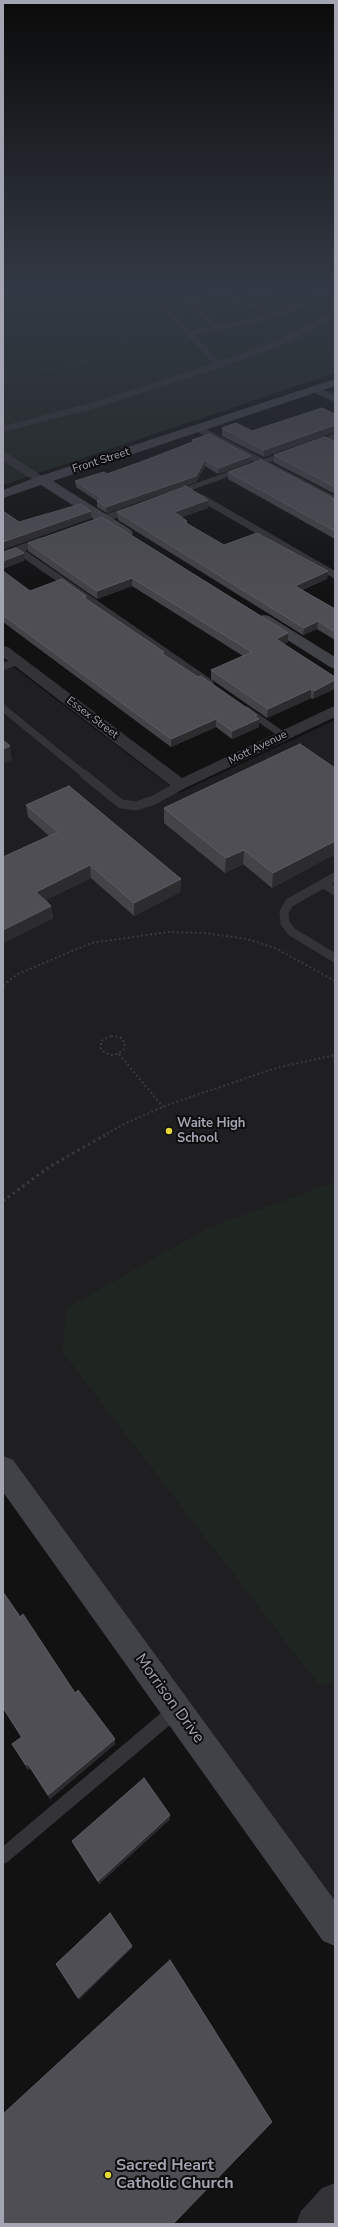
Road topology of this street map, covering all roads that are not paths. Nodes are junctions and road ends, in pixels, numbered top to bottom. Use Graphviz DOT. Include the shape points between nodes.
graph roads {
  1 [pos="139,391"];
  2 [pos="308,391"];
  3 [pos="318,391"];
  4 [pos="335,399"];
  5 [pos="198,428"];
  6 [pos="3,429"];
  7 [pos="335,436"];
  8 [pos="324,440"];
  9 [pos="310,445"];
  10 [pos="335,446"];
  11 [pos="289,452"];
  12 [pos="3,456"];
  13 [pos="262,462"];
  14 [pos="42,480"];
  15 [pos="186,489"];
  16 [pos="3,494"];
  17 [pos="171,495"];
  18 [pos="335,501"];
  19 [pos="134,508"];
  20 [pos="98,521"];
  21 [pos="47,539"];
  22 [pos="137,539"];
  23 [pos="18,550"];
  24 [pos="3,555"];
  25 [pos="335,575"];
  26 [pos="249,609"];
  27 [pos="3,650"];
  28 [pos="10,664"];
  29 [pos="335,664"];
  30 [pos="213,686"];
  31 [pos="239,704"];
  32 [pos="3,708"];
  33 [pos="335,711"];
  34 [pos="284,736"];
  35 [pos="181,785"];
  36 [pos="335,877"];
  37 [pos="324,884"];
  38 [pos="335,891"];
  39 [pos="335,958"];
  40 [pos="3,1469"];
  41 [pos="176,1709"];
  42 [pos="3,1856"];
  43 [pos="335,1929"];
  44 [pos="335,2201"];
  45 [pos="314,2224"];
  1 -- 6 [label="street"];
  2 -- 5 [label="street, Front Street"];
  3 -- 4 [label="street"];
  5 -- 13 [label="street"];
  5 -- 14 [label="street, Front Street"];
  7 -- 8 [label="lane"];
  8 -- 9 [label="lane"];
  8 -- 10 [label="lane"];
  11 -- 13 [label="lane"];
  12 -- 14 [label="street"];
  13 -- 15 [label="lane"];
  13 -- 18 [label="street"];
  14 -- 16 [label="street, Front Street"];
  14 -- 20 [label="street"];
  15 -- 17 [label="lane"];
  15 -- 25 [label="lane"];
  19 -- 20 [label="lane"];
  20 -- 22 [label="street"];
  21 -- 23 [label="lane"];
  23 -- 24 [label="lane"];
  23 -- 30 [label="lane"];
  26 -- 29 [label="street"];
  27 -- 28 [label="street, Essex Street"];
  28 -- 35 [label="street, Essex Street"];
  31 -- 34 [label="lane"];
  32 -- 35 [label="lane" via="121,804 136,806 154,800"];
  33 -- 34 [label="street, Mott Avenue"];
  34 -- 35 [label="street, Mott Avenue"];
  36 -- 37 [label="lane"];
  37 -- 38 [label="lane"];
  37 -- 39 [label="lane" via="289,903 284,912 285,923 292,932"];
  40 -- 41 [label="street, Morrison Drive"];
  41 -- 42 [label="lane"];
  41 -- 43 [label="street, Morrison Drive"];
  44 -- 45 [label="street"];
}
